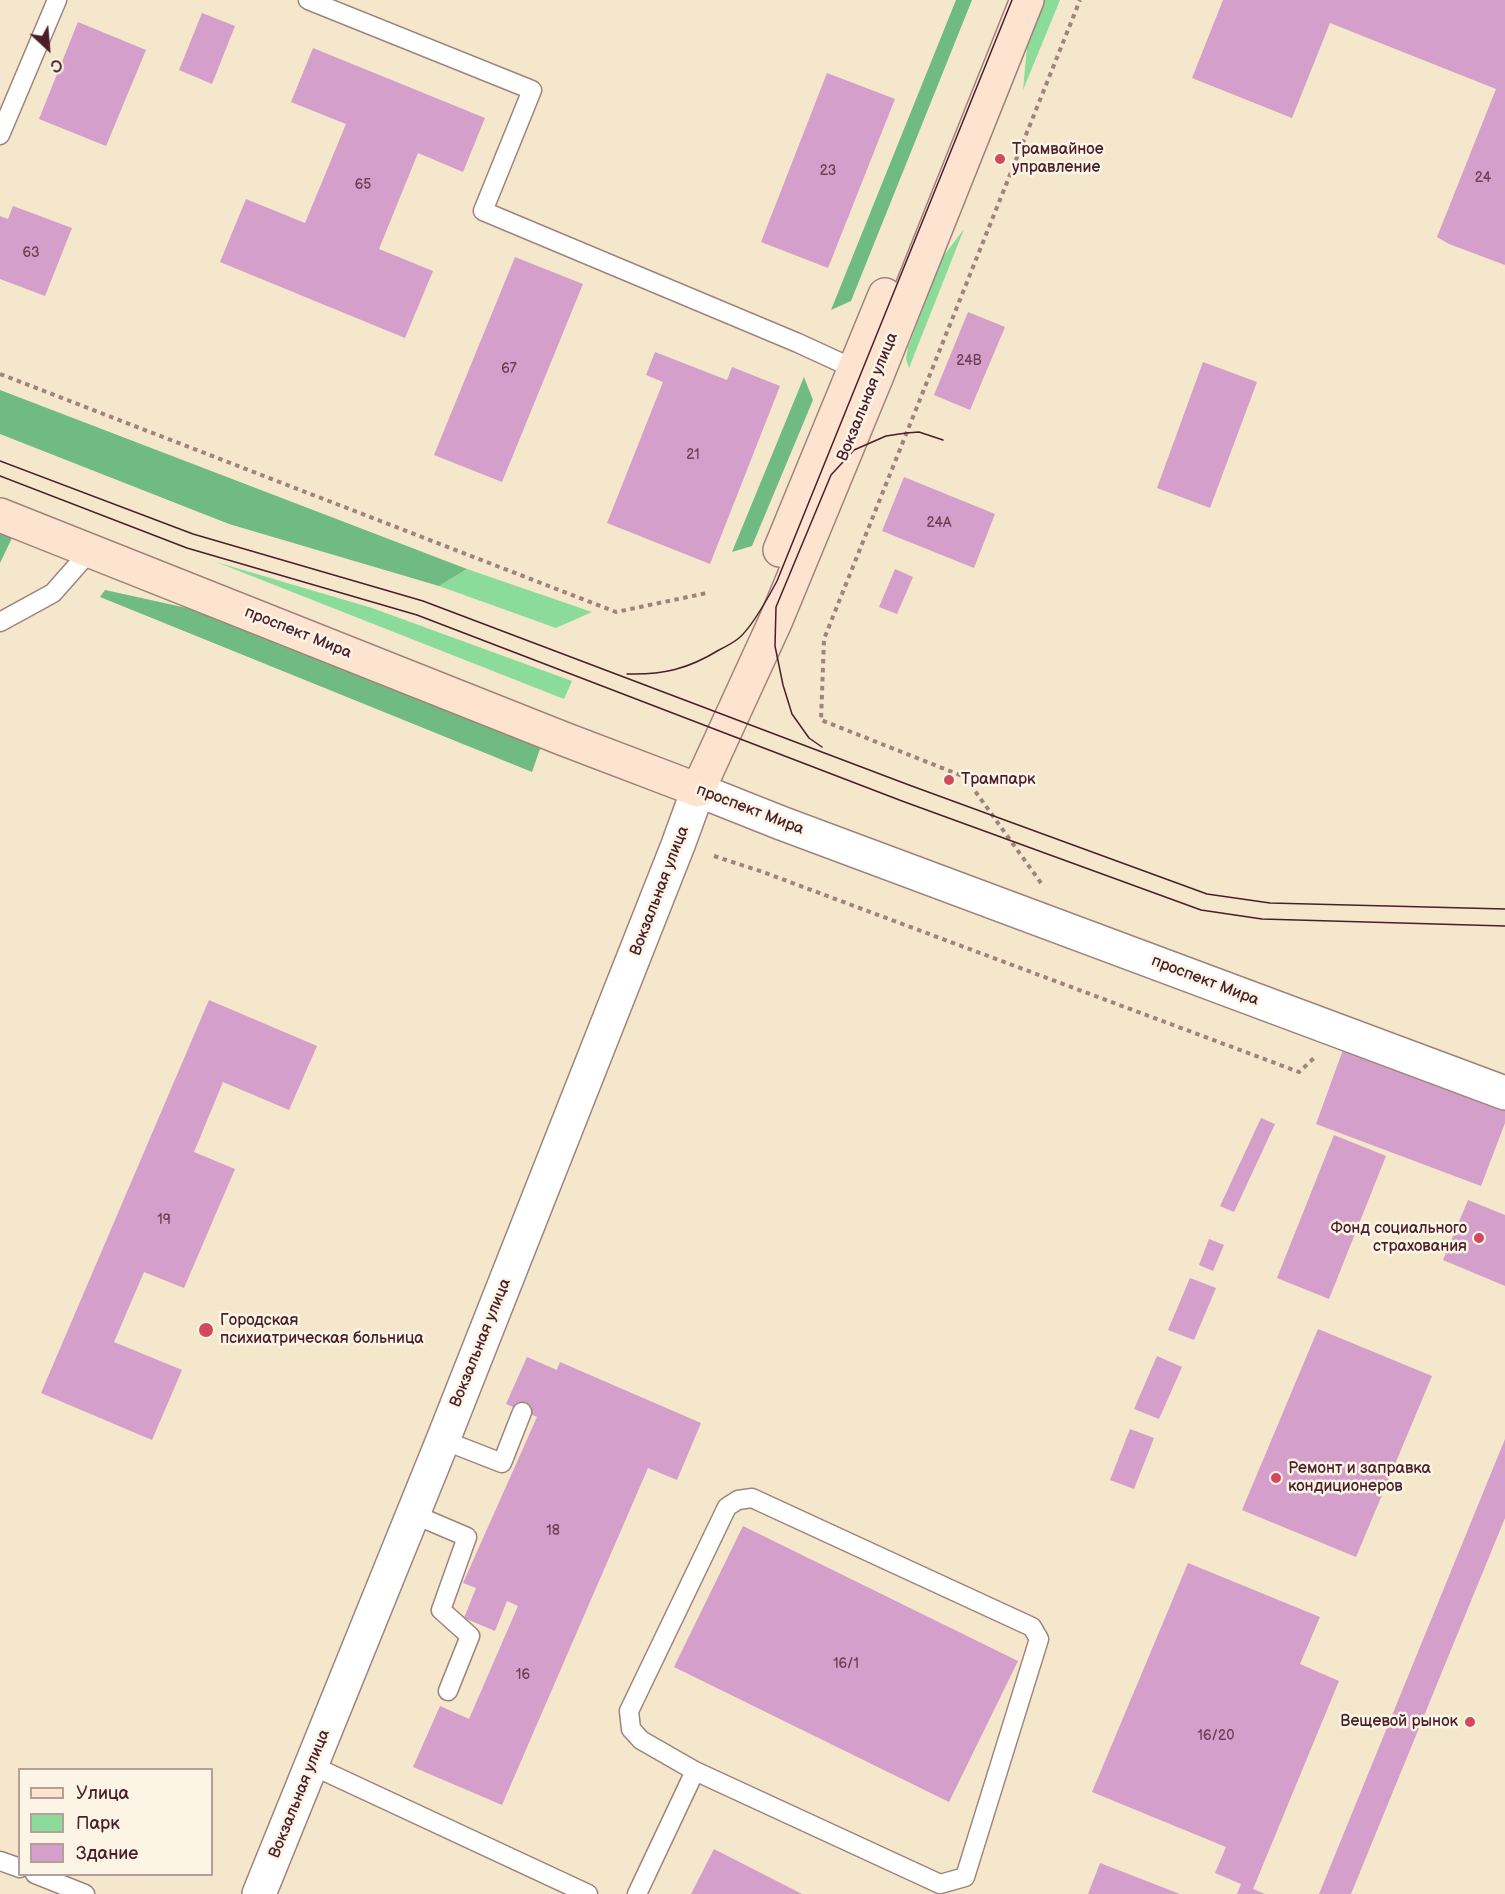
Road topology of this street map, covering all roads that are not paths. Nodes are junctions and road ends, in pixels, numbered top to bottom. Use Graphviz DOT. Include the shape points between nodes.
graph roads {
  1 [pos="57,0"];
  2 [pos="309,0"];
  3 [pos="1006,0"];
  4 [pos="1027,0"];
  5 [pos="0,135"];
  6 [pos="865,374"];
  7 [pos="0,515"];
  8 [pos="90,551"];
  9 [pos="0,622"];
  10 [pos="698,789"];
  11 [pos="1505,1093"];
  12 [pos="522,1412"];
  13 [pos="443,1440"];
  14 [pos="413,1514"];
  15 [pos="448,1691"];
  16 [pos="311,1765"];
  17 [pos="695,1771"];
  18 [pos="0,1861"];
  19 [pos="18,1868"];
  20 [pos="38,1876"];
  21 [pos="85,1894"];
  22 [pos="259,1894"];
  23 [pos="588,1894"];
  24 [pos="637,1894"];
  1 -- 5 [label="lane"];
  2 -- 6 [label="lane" via="532,90 483,211"];
  3 -- 6 [label="street, Вокзальная улица"];
  4 -- 6 [label="street, Вокзальная улица"];
  6 -- 10 [label="street, Вокзальная улица" via="776,620"];
  7 -- 8 [label="street, проспект Мира"];
  8 -- 9 [label="lane" via="52,593"];
  8 -- 10 [label="street, проспект Мира"];
  10 -- 11 [label="street, проспект Мира"];
  10 -- 13 [label="street, Вокзальная улица"];
  12 -- 13 [label="lane" via="502,1462"];
  13 -- 14 [label="street, Вокзальная улица"];
  14 -- 15 [label="lane" via="467,1537 441,1610 470,1636"];
  14 -- 16 [label="street, Вокзальная улица"];
  16 -- 22 [label="street, Вокзальная улица"];
  16 -- 23 [label="lane"];
  17 -- 17 [label="lane" via="640,1740 631,1729 628,1711 727,1507 738,1500 752,1498 1032,1627 1039,1639 965,1877 940,1884"];
  17 -- 24 [label="lane"];
  18 -- 19 [label="lane"];
  20 -- 21 [label="lane"];
}
